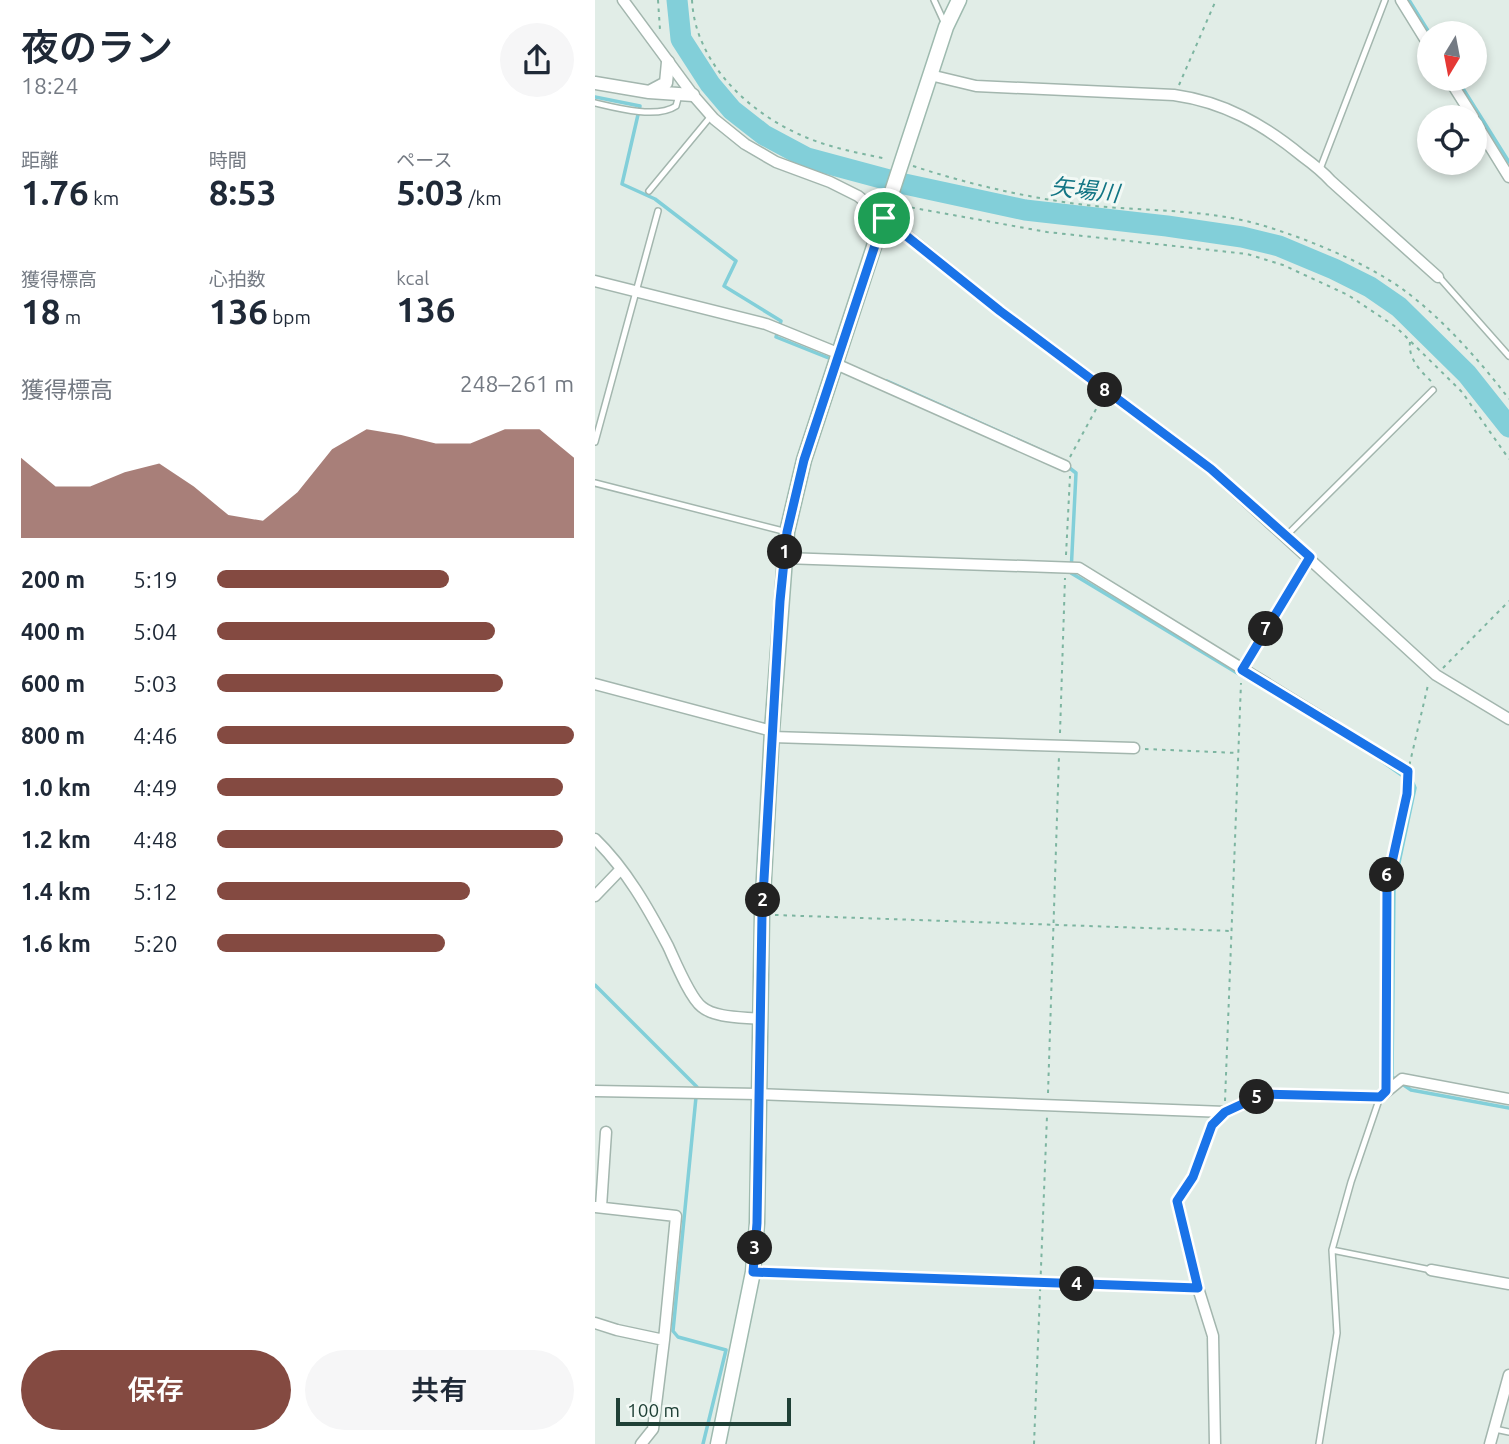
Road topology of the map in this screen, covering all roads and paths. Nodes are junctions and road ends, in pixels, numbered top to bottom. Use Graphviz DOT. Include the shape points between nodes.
graph roads {
  1 [pos="623,0"];
  2 [pos="658,0"];
  3 [pos="692,0"];
  4 [pos="934,0"];
  5 [pos="959,0"];
  6 [pos="1216,0"];
  7 [pos="1385,0"];
  8 [pos="1401,0"];
  9 [pos="1417,26"];
  10 [pos="946,27"];
  11 [pos="658,48"];
  12 [pos="668,62"];
  13 [pos="930,75"];
  14 [pos="595,82"];
  15 [pos="649,92"];
  16 [pos="679,95"];
  17 [pos="693,95"];
  18 [pos="1174,96"];
  19 [pos="595,103"];
  20 [pos="711,116"];
  21 [pos="1487,141"];
  22 [pos="901,164"];
  23 [pos="1320,169"];
  24 [pos="1509,177"];
  25 [pos="649,191"];
  26 [pos="894,202"];
  27 [pos="658,211"];
  28 [pos="884,218"];
  29 [pos="1438,277"];
  30 [pos="595,281"];
  31 [pos="635,291"];
  32 [pos="1410,341"];
  33 [pos="1509,356"];
  34 [pos="838,359"];
  35 [pos="1433,390"];
  36 [pos="1106,391"];
  37 [pos="1509,399"];
  38 [pos="595,442"];
  39 [pos="1509,459"];
  40 [pos="1065,466"];
  41 [pos="595,483"];
  42 [pos="787,532"];
  43 [pos="1286,536"];
  44 [pos="1310,557"];
  45 [pos="784,558"];
  46 [pos="1066,567"];
  47 [pos="1509,601"];
  48 [pos="1242,670"];
  49 [pos="1436,675"];
  50 [pos="595,684"];
  51 [pos="1509,719"];
  52 [pos="1332,724"];
  53 [pos="772,734"];
  54 [pos="1059,746"];
  55 [pos="1134,748"];
  56 [pos="1237,753"];
  57 [pos="1408,771"];
  58 [pos="595,839"];
  59 [pos="621,869"];
  60 [pos="595,896"];
  61 [pos="762,914"];
  62 [pos="1053,924"];
  63 [pos="1232,931"];
  64 [pos="760,1019"];
  65 [pos="595,1091"];
  66 [pos="758,1094"];
  67 [pos="1383,1094"];
  68 [pos="1509,1099"];
  69 [pos="1047,1104"];
  70 [pos="1225,1112"];
  71 [pos="606,1132"];
  72 [pos="598,1207"];
  73 [pos="1332,1250"];
  74 [pos="1431,1270"];
  75 [pos="753,1272"];
  76 [pos="1040,1282"];
  77 [pos="1509,1284"];
  78 [pos="1198,1288"];
  79 [pos="595,1323"];
  80 [pos="664,1340"];
  81 [pos="1509,1375"];
  82 [pos="1495,1429"];
  83 [pos="1509,1432"];
  84 [pos="641,1444"];
  85 [pos="718,1444"];
  86 [pos="1034,1444"];
  87 [pos="1215,1444"];
  88 [pos="1319,1444"];
  89 [pos="1490,1444"];
  1 -- 11 [label="street"];
  2 -- 11 [label="path"];
  3 -- 22 [label="path" via="702,43 726,81 750,105 803,136"];
  4 -- 10 [label="lane"];
  5 -- 10 [label="main road"];
  6 -- 18 [label="path"];
  7 -- 23 [label="lane"];
  8 -- 9 [label="street"];
  10 -- 13 [label="main road"];
  11 -- 12 [label="street"];
  12 -- 15 [label="street" via="666,83"];
  12 -- 17 [label="street"];
  13 -- 18 [label="street" via="976,86"];
  13 -- 22 [label="main road"];
  14 -- 15 [label="street"];
  15 -- 16 [label="street"];
  16 -- 17 [label="street"];
  16 -- 19 [label="lane" via="676,106 665,110 629,111"];
  17 -- 20 [label="street"];
  18 -- 23 [label="street" via="1221,106 1254,121"];
  20 -- 25 [label="lane"];
  20 -- 28 [label="street" via="761,155 844,188"];
  21 -- 24 [label="street"];
  22 -- 26 [label="main road"];
  22 -- 37 [label="path" via="1010,192 1091,205 1226,217 1317,245 1387,278 1416,300 1487,370"];
  23 -- 29 [label="street"];
  26 -- 28 [label="main road"];
  26 -- 32 [label="path" via="1047,232 1247,254 1348,295"];
  27 -- 31 [label="lane"];
  28 -- 34 [label="main road"];
  28 -- 36 [label="street"];
  29 -- 33 [label="lane"];
  30 -- 31 [label="street"];
  31 -- 34 [label="street" via="766,324"];
  31 -- 38 [label="lane"];
  32 -- 35 [label="path" via="1410,353"];
  32 -- 39 [label="path" via="1462,392"];
  34 -- 40 [label="street"];
  34 -- 42 [label="main road" via="804,460"];
  35 -- 43 [label="lane"];
  36 -- 40 [label="path"];
  36 -- 43 [label="street" via="1211,469"];
  40 -- 46 [label="path" via="1070,473"];
  41 -- 42 [label="lane"];
  42 -- 45 [label="main road"];
  43 -- 44 [label="street"];
  44 -- 48 [label="path"];
  44 -- 49 [label="street"];
  45 -- 46 [label="street"];
  45 -- 53 [label="main road"];
  46 -- 48 [label="street" via="1079,568"];
  46 -- 54 [label="path"];
  47 -- 49 [label="path"];
  48 -- 52 [label="street"];
  48 -- 56 [label="path"];
  49 -- 51 [label="street"];
  49 -- 57 [label="path" via="1429,682"];
  50 -- 53 [label="street"];
  52 -- 57 [label="path"];
  53 -- 54 [label="street"];
  53 -- 61 [label="main road"];
  54 -- 55 [label="street"];
  54 -- 62 [label="path"];
  55 -- 56 [label="path"];
  56 -- 63 [label="path"];
  57 -- 67 [label="path" via="1387,885"];
  58 -- 59 [label="street"];
  59 -- 60 [label="street"];
  59 -- 64 [label="street" via="651,913 701,1007"];
  61 -- 62 [label="path"];
  61 -- 64 [label="main road"];
  62 -- 63 [label="path"];
  62 -- 69 [label="path"];
  63 -- 70 [label="path"];
  64 -- 66 [label="main road"];
  65 -- 66 [label="street"];
  66 -- 69 [label="street"];
  66 -- 75 [label="main road"];
  67 -- 68 [label="street" via="1402,1079"];
  67 -- 70 [label="street" via="1264,1094"];
  67 -- 73 [label="lane"];
  69 -- 70 [label="street"];
  69 -- 76 [label="path"];
  70 -- 78 [label="street" via="1212,1125 1193,1177 1177,1201"];
  71 -- 72 [label="street"];
  72 -- 80 [label="street" via="676,1216"];
  73 -- 74 [label="lane"];
  73 -- 88 [label="lane" via="1337,1333"];
  74 -- 77 [label="street"];
  75 -- 76 [label="path"];
  75 -- 85 [label="main road"];
  76 -- 78 [label="path"];
  76 -- 86 [label="path"];
  78 -- 87 [label="street" via="1213,1336"];
  79 -- 80 [label="street"];
  80 -- 84 [label="street" via="653,1429"];
  81 -- 82 [label="street"];
  82 -- 83 [label="lane"];
  82 -- 89 [label="street"];
}
